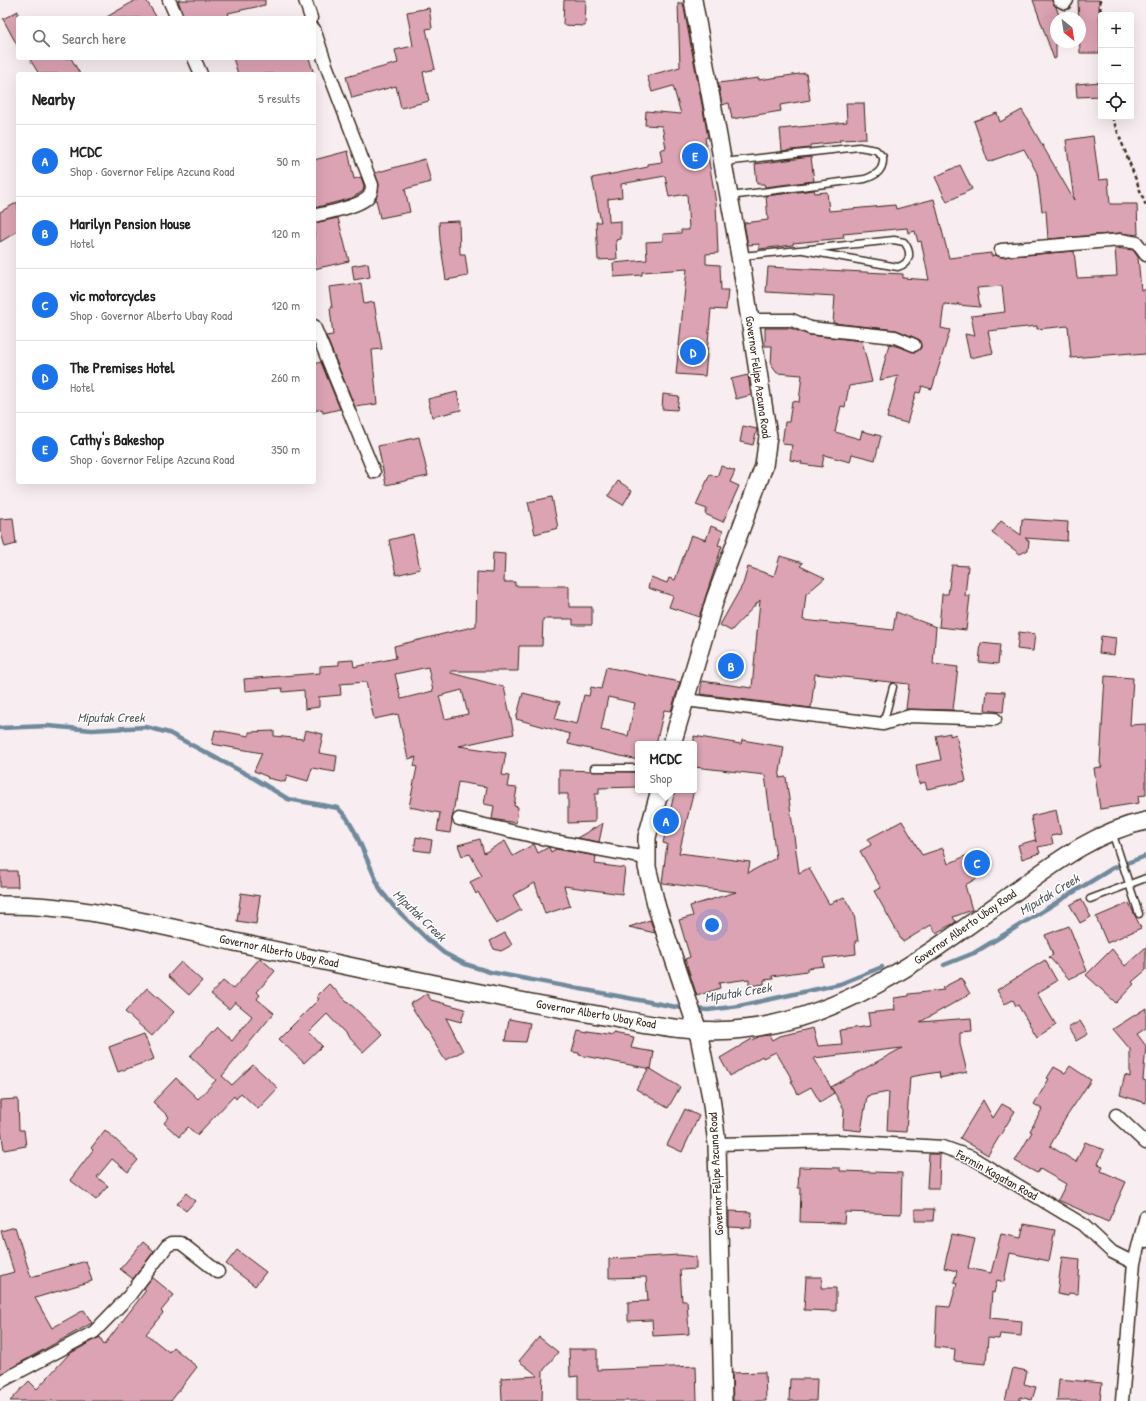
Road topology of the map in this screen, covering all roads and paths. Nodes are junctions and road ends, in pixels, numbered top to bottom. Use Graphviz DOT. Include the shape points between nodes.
graph roads {
  1 [pos="169,0"];
  2 [pos="305,0"];
  3 [pos="693,0"];
  4 [pos="1059,0"];
  5 [pos="1067,0"];
  6 [pos="1100,0"];
  7 [pos="1100,12"];
  8 [pos="176,16"];
  9 [pos="310,16"];
  10 [pos="316,35"];
  11 [pos="195,60"];
  12 [pos="200,72"];
  13 [pos="1113,120"];
  14 [pos="721,162"];
  15 [pos="728,196"];
  16 [pos="1146,206"];
  17 [pos="316,215"];
  18 [pos="803,250"];
  19 [pos="1002,250"];
  20 [pos="1146,255"];
  21 [pos="740,256"];
  22 [pos="751,320"];
  23 [pos="316,331"];
  24 [pos="914,345"];
  25 [pos="374,472"];
  26 [pos="893,687"];
  27 [pos="685,700"];
  28 [pos="996,719"];
  29 [pos="882,724"];
  30 [pos="673,741"];
  31 [pos="594,768"];
  32 [pos="635,768"];
  33 [pos="659,793"];
  34 [pos="459,819"];
  35 [pos="1146,821"];
  36 [pos="1112,831"];
  37 [pos="646,858"];
  38 [pos="1146,878"];
  39 [pos="1129,882"];
  40 [pos="1090,899"];
  41 [pos="0,905"];
  42 [pos="1139,914"];
  43 [pos="698,1032"];
  44 [pos="1116,1114"];
  45 [pos="1146,1143"];
  46 [pos="717,1144"];
  47 [pos="1146,1216"];
  48 [pos="1143,1242"];
  49 [pos="1134,1263"];
  50 [pos="218,1272"];
  51 [pos="0,1382"];
  52 [pos="724,1401"];
  53 [pos="1122,1401"];
  1 -- 8 [label="street"];
  2 -- 9 [label="street"];
  3 -- 14 [label="street, Governor Felipe Azcuna Road"];
  4 -- 5 [label="street" via="1064,3"];
  6 -- 7 [label="path"];
  10 -- 17 [label="street" via="372,184 372,191 359,203"];
  11 -- 12 [label="street"];
  13 -- 16 [label="path"];
  14 -- 15 [label="street, Governor Felipe Azcuna Road"];
  14 -- 15 [label="lane" via="859,147 876,150 883,157 882,170 865,179"];
  15 -- 21 [label="street, Governor Felipe Azcuna Road"];
  18 -- 18 [label="lane" via="898,267 907,262 910,256 906,246 899,240"];
  18 -- 21 [label="lane"];
  19 -- 20 [label="street" via="1121,240 1137,243"];
  21 -- 22 [label="street, Governor Felipe Azcuna Road"];
  22 -- 24 [label="street" via="792,320 810,328 895,337"];
  22 -- 27 [label="street, Governor Felipe Azcuna Road" via="768,436 764,466 715,599"];
  23 -- 25 [label="street"];
  26 -- 29 [label="lane"];
  27 -- 29 [label="street"];
  27 -- 30 [label="street, Governor Felipe Azcuna Road"];
  28 -- 29 [label="street" via="910,716"];
  31 -- 32 [label="lane"];
  33 -- 37 [label="street, Governor Felipe Azcuna Road" via="647,837"];
  34 -- 37 [label="street" via="554,841"];
  35 -- 36 [label="street, Governor Alberto Ubay Road"];
  36 -- 39 [label="lane"];
  36 -- 43 [label="street, Governor Alberto Ubay Road" via="1057,861 927,956 850,998 790,1020 745,1029"];
  37 -- 43 [label="street, Governor Felipe Azcuna Road" via="657,908"];
  38 -- 39 [label="lane"];
  39 -- 40 [label="lane"];
  39 -- 42 [label="lane"];
  41 -- 43 [label="street, Governor Alberto Ubay Road" via="58,908 140,921 485,996"];
  43 -- 46 [label="street, Governor Felipe Azcuna Road"];
  44 -- 45 [label="street"];
  46 -- 49 [label="street, Fermin Kagatan Road" via="838,1141 943,1147 971,1157 1062,1211 1082,1224 1112,1252"];
  46 -- 52 [label="street, Governor Felipe Azcuna Road"];
  47 -- 48 [label="street"];
  48 -- 49 [label="street"];
  49 -- 53 [label="street"];
  50 -- 51 [label="street" via="181,1244 172,1243 129,1296 94,1332"];
}
